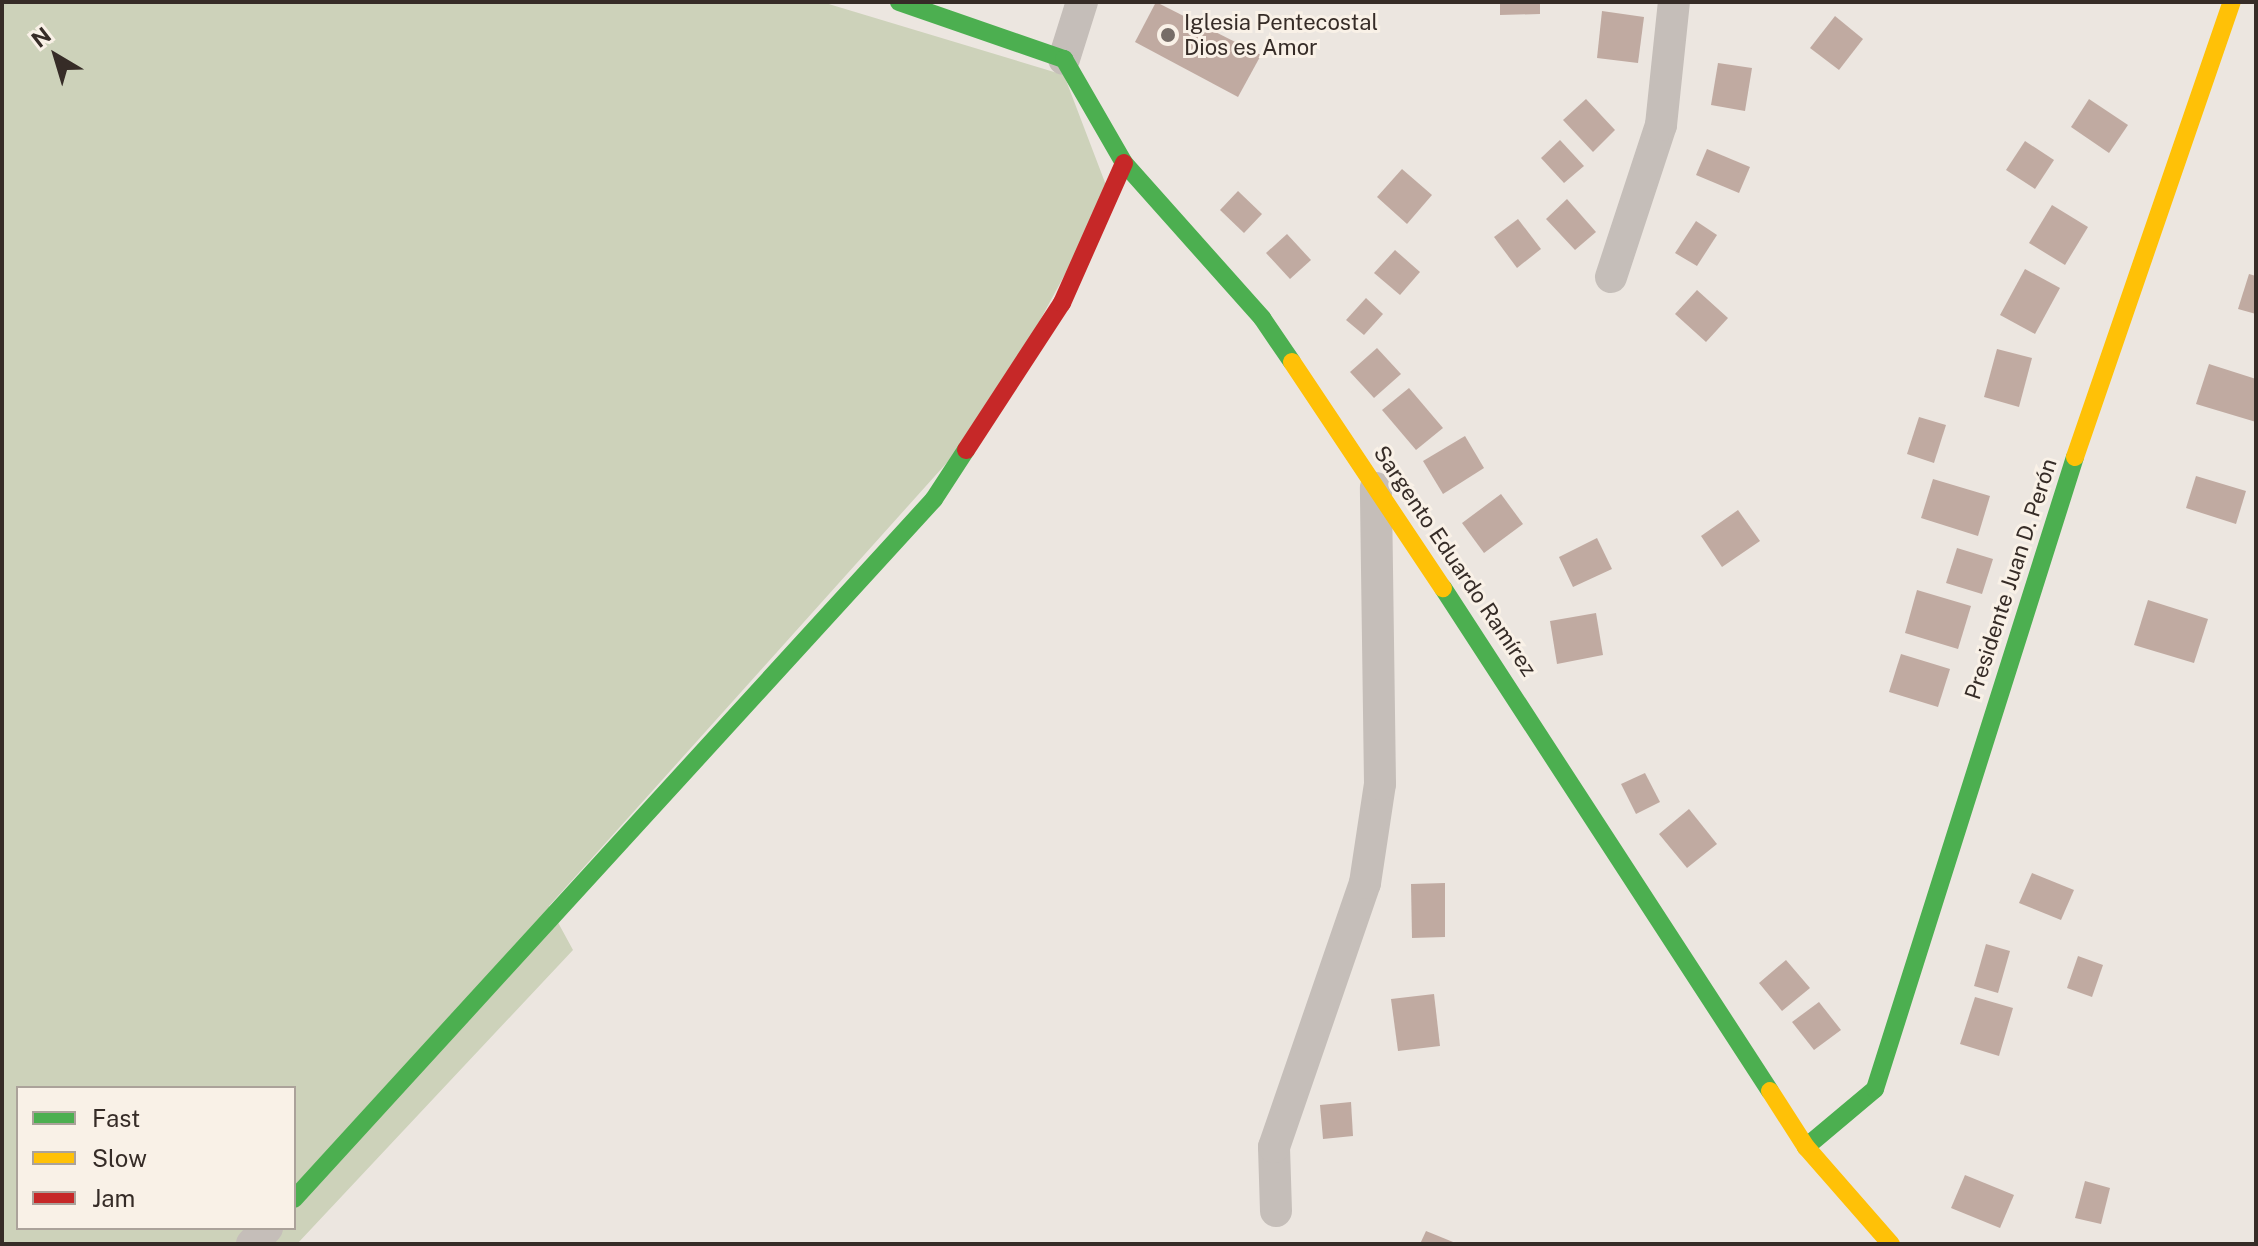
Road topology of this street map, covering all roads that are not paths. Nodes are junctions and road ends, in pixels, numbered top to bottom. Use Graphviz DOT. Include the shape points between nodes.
graph roads {
  1 [pos="899,2"];
  2 [pos="1082,2"];
  3 [pos="1674,2"];
  4 [pos="2232,2"];
  5 [pos="1064,59"];
  6 [pos="1124,163"];
  7 [pos="1611,277"];
  8 [pos="1376,488"];
  9 [pos="1806,1147"];
  10 [pos="296,1197"];
  11 [pos="1276,1211"];
  12 [pos="1891,1244"];
  1 -- 5 [label="street"];
  2 -- 5 [label="street"];
  3 -- 7 [label="street" via="1661,125"];
  4 -- 9 [label="street, Presidente Juan D. Perón" via="2055,516 1875,1089"];
  5 -- 6 [label="street, Sargento Eduardo Ramírez"];
  6 -- 8 [label="street, Sargento Eduardo Ramírez" via="1262,318"];
  6 -- 10 [label="street" via="1062,303 934,499"];
  8 -- 9 [label="street, Sargento Eduardo Ramírez"];
  8 -- 11 [label="street" via="1380,784 1365,883 1274,1147"];
  9 -- 12 [label="street, Sargento Eduardo Ramírez"];
}
